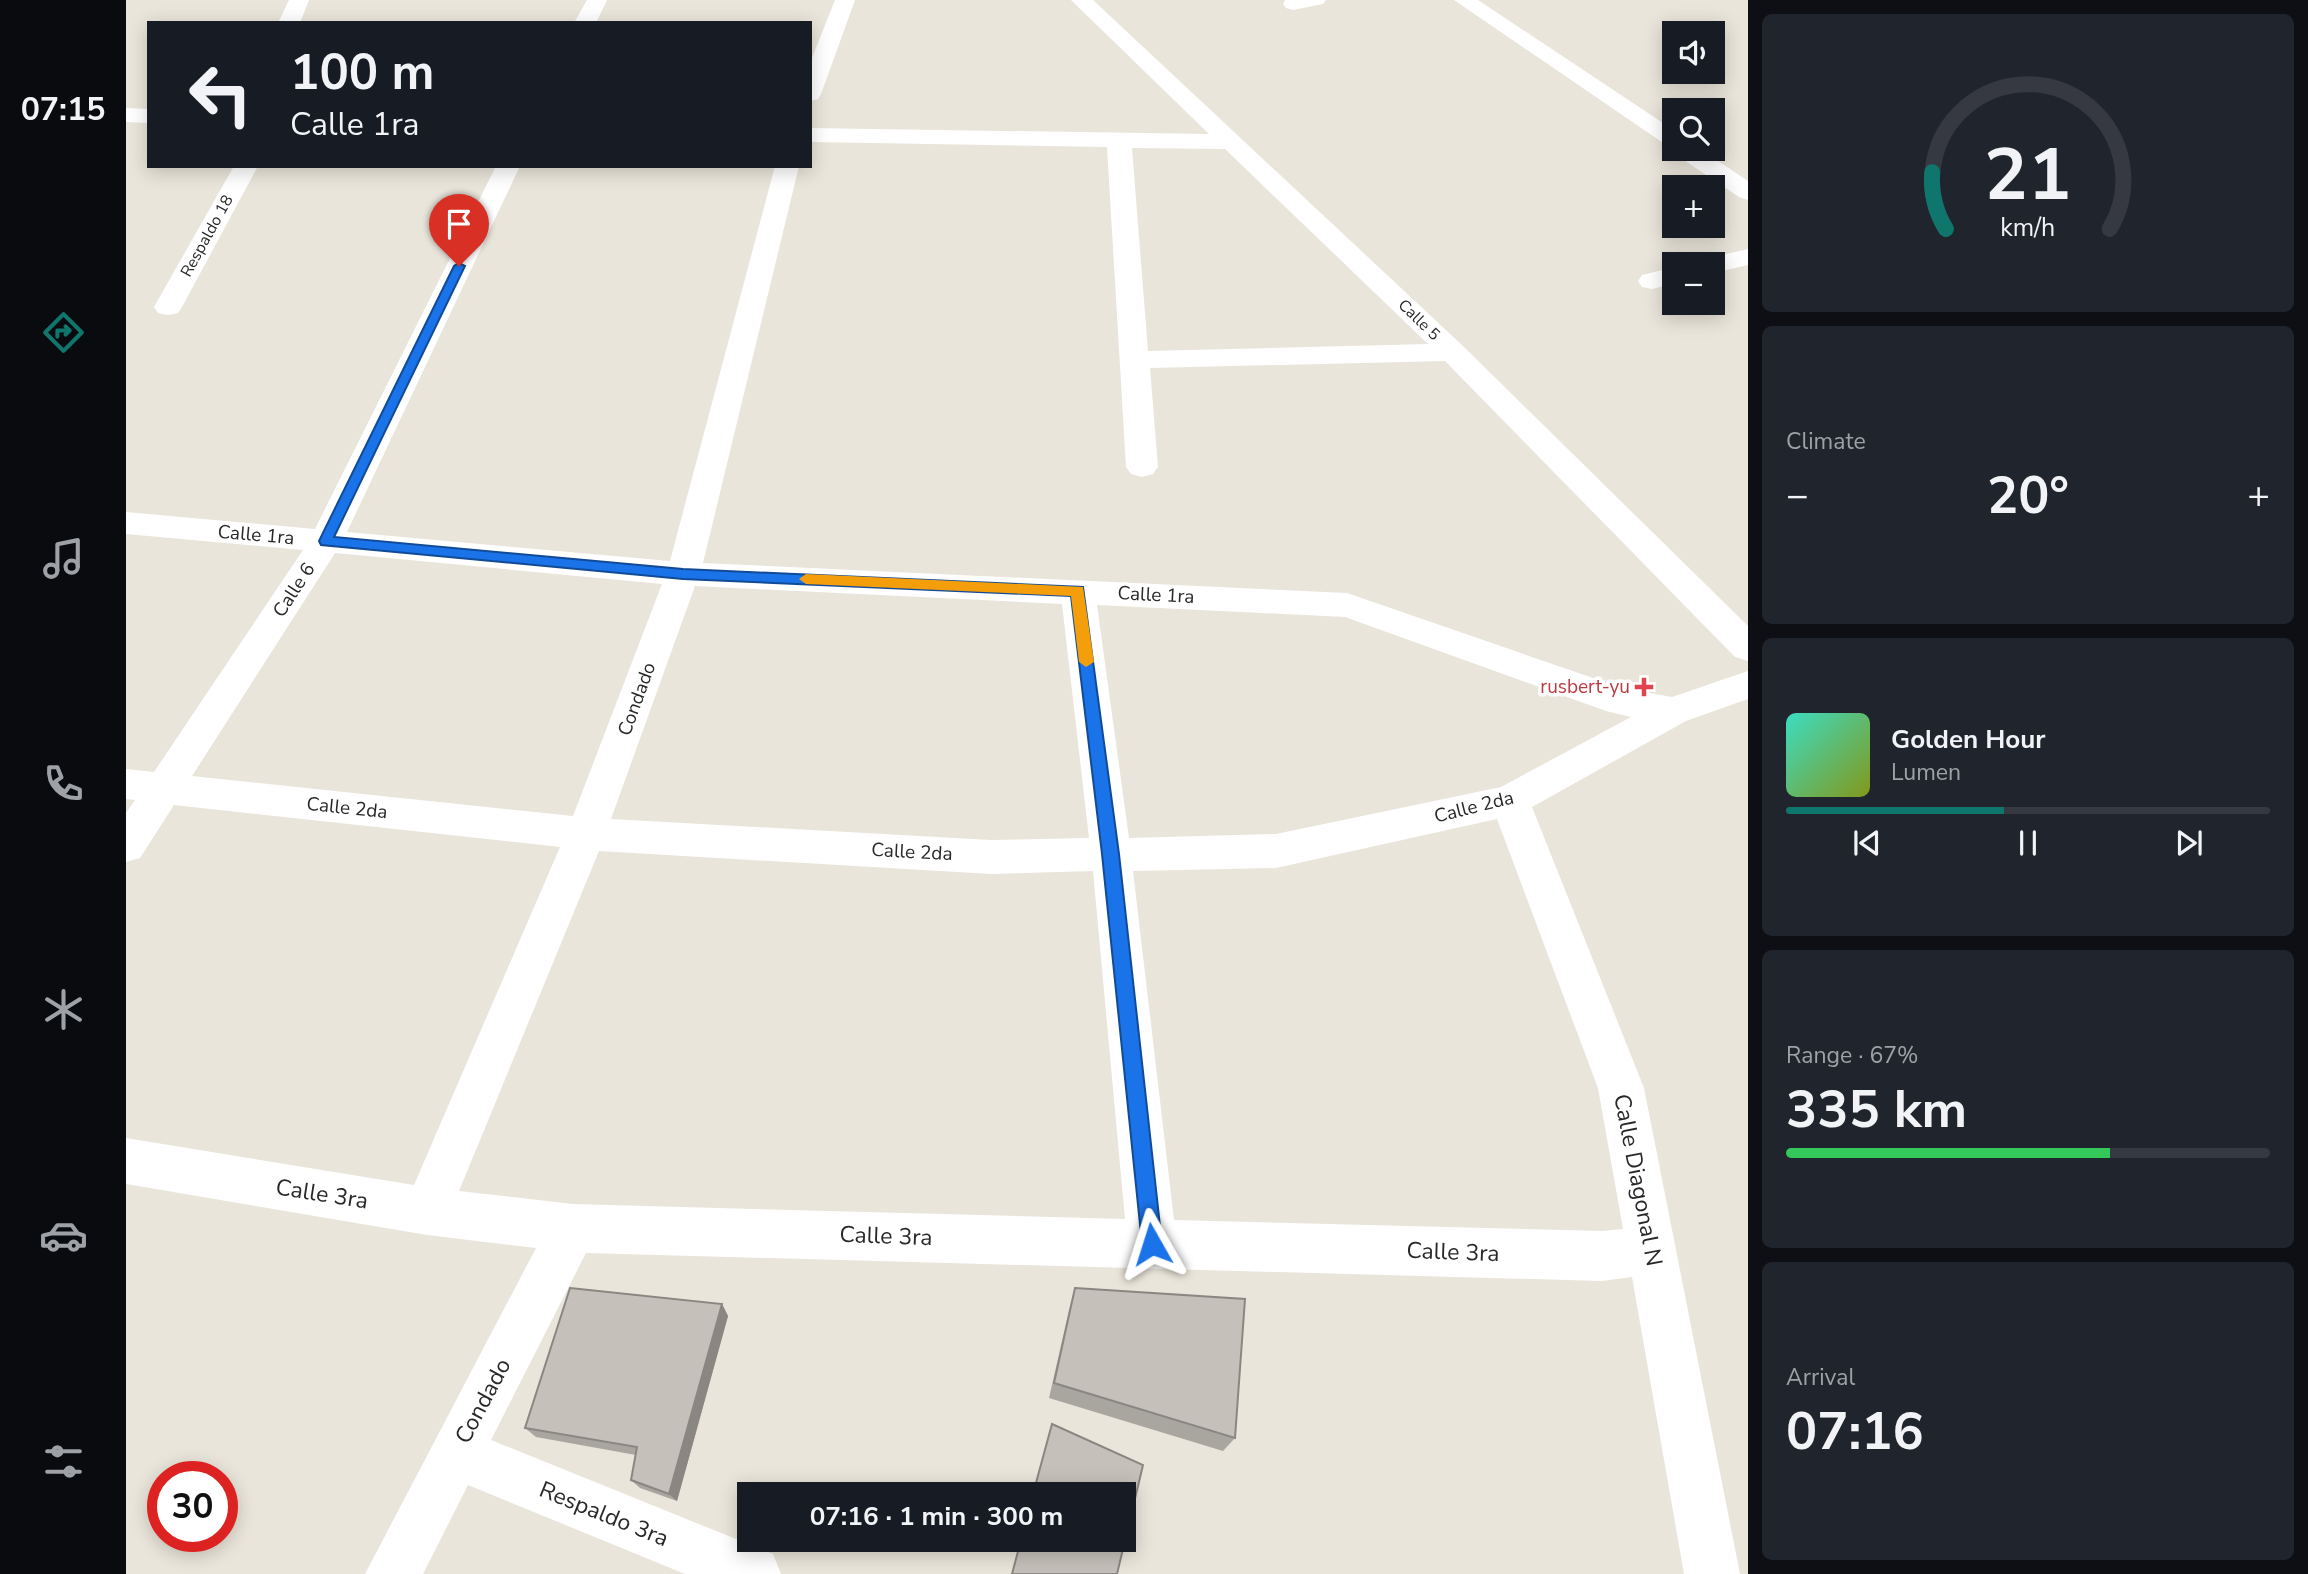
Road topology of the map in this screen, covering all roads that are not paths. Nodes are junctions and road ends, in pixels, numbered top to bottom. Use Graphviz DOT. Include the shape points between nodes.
graph roads {
  1 [pos="299,0"];
  2 [pos="597,0"];
  3 [pos="845,0"];
  4 [pos="1081,0"];
  5 [pos="1316,0"];
  6 [pos="1464,0"];
  7 [pos="1293,4"];
  8 [pos="290,21"];
  9 [pos="586,21"];
  10 [pos="812,89"];
  11 [pos="126,115"];
  12 [pos="147,116"];
  13 [pos="1662,133"];
  14 [pos="812,135"];
  15 [pos="1119,140"];
  16 [pos="1233,142"];
  17 [pos="1702,161"];
  18 [pos="245,168"];
  19 [pos="507,168"];
  20 [pos="786,168"];
  21 [pos="1748,192"];
  22 [pos="1748,257"];
  23 [pos="1725,262"];
  24 [pos="168,307"];
  25 [pos="1452,352"];
  26 [pos="1135,360"];
  27 [pos="1142,467"];
  28 [pos="126,523"];
  29 [pos="326,541"];
  30 [pos="683,574"];
  31 [pos="1078,591"];
  32 [pos="1748,648"];
  33 [pos="1748,685"];
  34 [pos="1673,711"];
  35 [pos="144,786"];
  36 [pos="1510,801"];
  37 [pos="586,834"];
  38 [pos="126,846"];
  39 [pos="1111,854"];
  40 [pos="126,1161"];
  41 [pos="427,1211"];
  42 [pos="573,1228"];
  43 [pos="1152,1244"];
  44 [pos="1651,1251"];
  45 [pos="456,1453"];
  46 [pos="393,1574"];
  47 [pos="752,1574"];
  48 [pos="1712,1574"];
  1 -- 8 [label="street"];
  2 -- 9 [label="street"];
  3 -- 10 [label="street"];
  4 -- 16 [label="street, Calle 5"];
  5 -- 7 [label="street"];
  6 -- 13 [label="street"];
  11 -- 12 [label="street"];
  14 -- 15 [label="street"];
  15 -- 16 [label="street"];
  15 -- 26 [label="street"];
  16 -- 25 [label="street, Calle 5"];
  17 -- 21 [label="street"];
  18 -- 24 [label="street, Respaldo 18"];
  19 -- 29 [label="street, Calle 6"];
  20 -- 30 [label="street, Condado"];
  22 -- 23 [label="street"];
  25 -- 26 [label="street"];
  25 -- 32 [label="street, Calle 5"];
  26 -- 27 [label="street"];
  28 -- 29 [label="street, Calle 1ra"];
  29 -- 30 [label="street, Calle 1ra"];
  29 -- 35 [label="street, Calle 6"];
  30 -- 31 [label="street, Calle 1ra"];
  30 -- 37 [label="street, Condado"];
  31 -- 34 [label="street, Calle 1ra" via="1346,606 1619,701"];
  31 -- 39 [label="street"];
  33 -- 34 [label="street, Calle 1ra"];
  34 -- 36 [label="street, Calle 2da"];
  35 -- 37 [label="street, Calle 2da"];
  35 -- 38 [label="street, Calle 6"];
  36 -- 39 [label="street, Calle 2da" via="1276,851"];
  36 -- 44 [label="street, Calle Diagonal N" via="1621,1088"];
  37 -- 39 [label="street, Calle 2da" via="991,857"];
  37 -- 41 [label="street, Condado"];
  39 -- 43 [label="street"];
  40 -- 41 [label="street, Calle 3ra"];
  41 -- 42 [label="street, Calle 3ra"];
  42 -- 43 [label="street, Calle 3ra"];
  42 -- 45 [label="street, Condado"];
  43 -- 44 [label="street, Calle 3ra" via="1602,1256"];
  44 -- 48 [label="street, Calle Diagonal N"];
  45 -- 46 [label="street, Condado"];
  45 -- 47 [label="street, Respaldo 3ra"];
}
